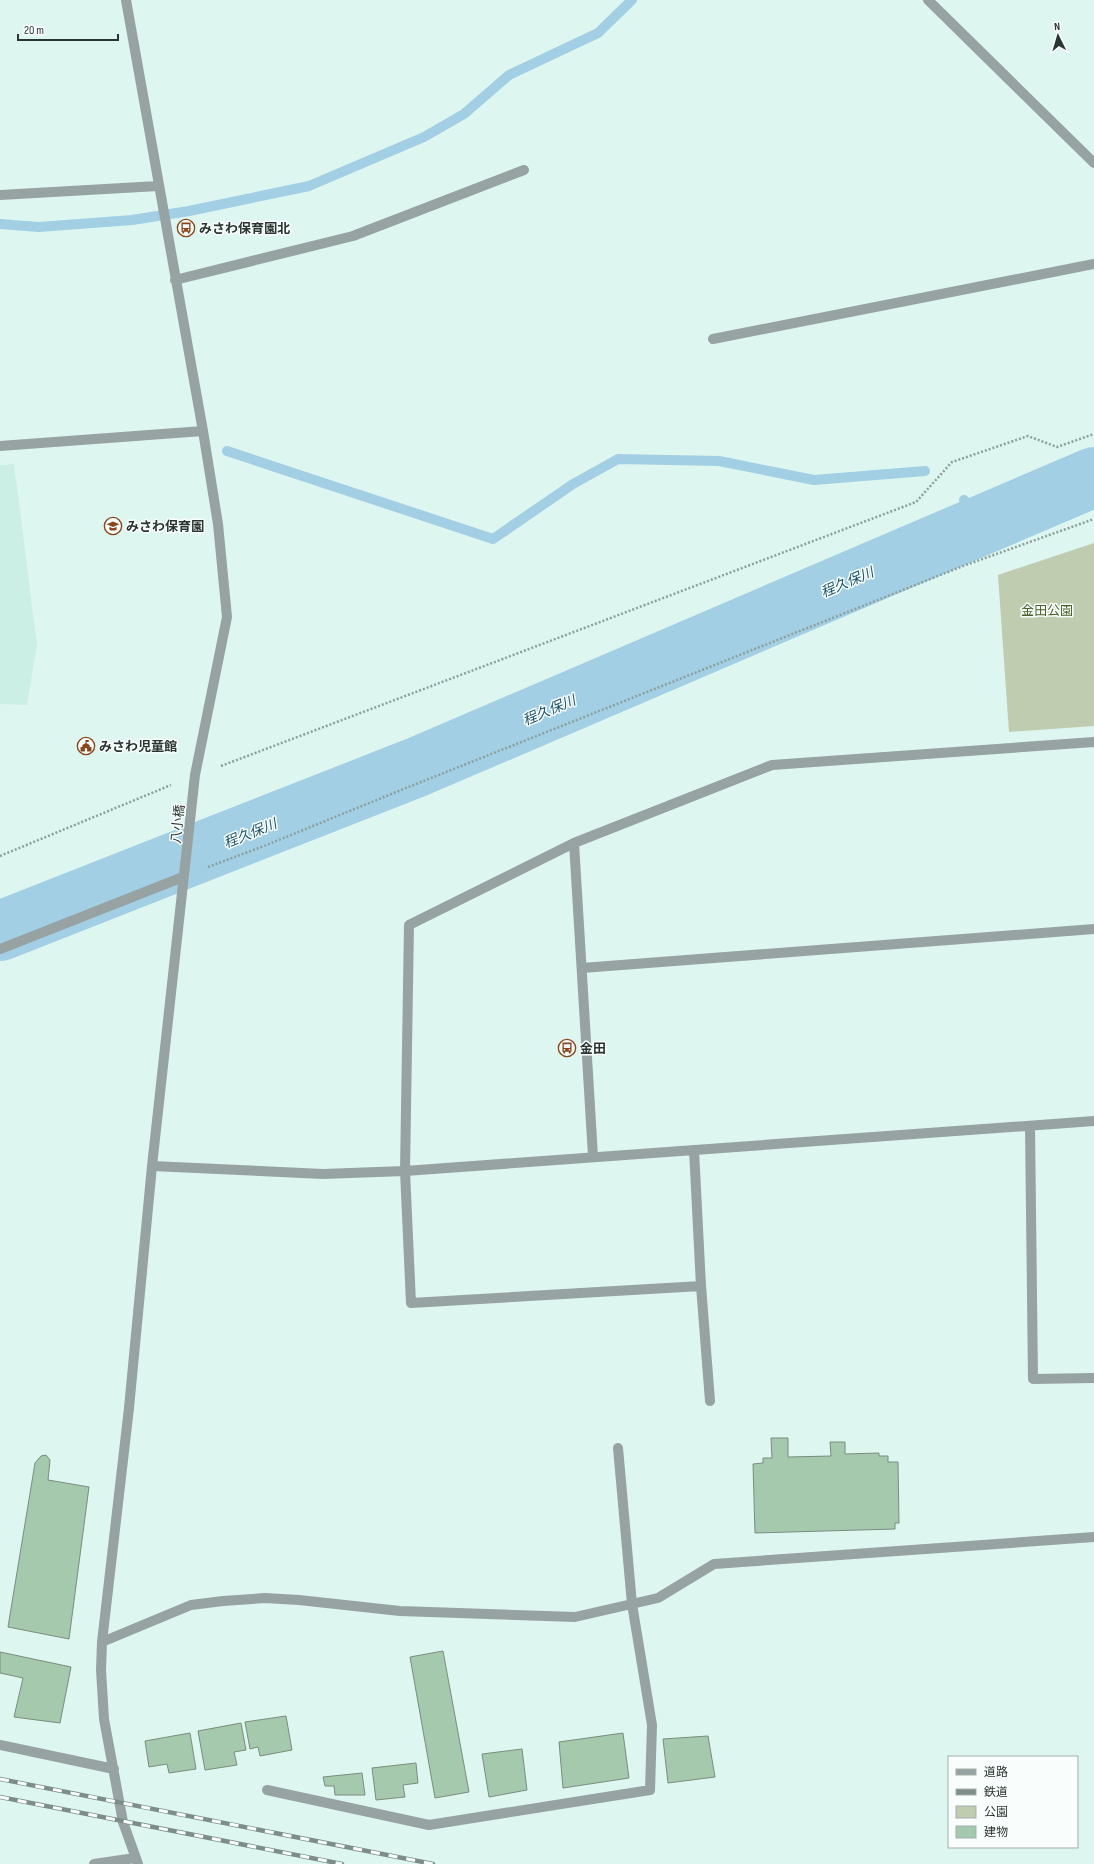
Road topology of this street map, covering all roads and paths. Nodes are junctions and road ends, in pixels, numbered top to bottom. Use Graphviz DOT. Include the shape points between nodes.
graph roads {
  1 [pos="126,0"];
  2 [pos="932,2"];
  3 [pos="1090,153"];
  4 [pos="1094,163"];
  5 [pos="524,170"];
  6 [pos="159,188"];
  7 [pos="0,195"];
  8 [pos="1094,264"];
  9 [pos="175,280"];
  10 [pos="713,339"];
  11 [pos="203,431"];
  12 [pos="1094,434"];
  13 [pos="0,446"];
  14 [pos="1094,519"];
  15 [pos="1094,742"];
  16 [pos="194,780"];
  17 [pos="574,843"];
  18 [pos="0,856"];
  19 [pos="184,877"];
  20 [pos="1094,929"];
  21 [pos="0,949"];
  22 [pos="582,968"];
  23 [pos="1094,1121"];
  24 [pos="1030,1126"];
  25 [pos="694,1150"];
  26 [pos="593,1156"];
  27 [pos="152,1166"];
  28 [pos="406,1171"];
  29 [pos="701,1286"];
  30 [pos="1094,1378"];
  31 [pos="710,1401"];
  32 [pos="618,1448"];
  33 [pos="1094,1537"];
  34 [pos="632,1604"];
  35 [pos="102,1642"];
  36 [pos="0,1745"];
  37 [pos="114,1769"];
  38 [pos="267,1790"];
  39 [pos="137,1861"];
  40 [pos="94,1864"];
  1 -- 6 [label="street, 八小橋"];
  2 -- 3 [label="street"];
  3 -- 4 [label="street"];
  5 -- 9 [label="street" via="353,236"];
  6 -- 7 [label="street"];
  6 -- 9 [label="street, 八小橋"];
  8 -- 10 [label="street"];
  9 -- 11 [label="street, 八小橋"];
  11 -- 13 [label="street"];
  11 -- 16 [label="street, 八小橋" via="218,524 227,618"];
  12 -- 16 [label="path" via="1057,447 1028,436 952,462 916,502"];
  14 -- 19 [label="path" via="963,566"];
  15 -- 17 [label="street" via="772,765"];
  16 -- 18 [label="path"];
  16 -- 19 [label="street, 八小橋"];
  17 -- 22 [label="street"];
  17 -- 28 [label="street" via="409,925"];
  19 -- 21 [label="street"];
  19 -- 27 [label="street, 八小橋"];
  20 -- 22 [label="street"];
  22 -- 26 [label="street"];
  23 -- 24 [label="street"];
  24 -- 25 [label="street"];
  24 -- 30 [label="street" via="1033,1379"];
  25 -- 26 [label="street"];
  25 -- 29 [label="street"];
  26 -- 28 [label="street"];
  27 -- 28 [label="street" via="323,1174"];
  27 -- 35 [label="street, 八小橋" via="129,1408"];
  28 -- 29 [label="street" via="411,1303"];
  29 -- 31 [label="street"];
  32 -- 34 [label="street"];
  33 -- 34 [label="street" via="714,1564 658,1598"];
  34 -- 35 [label="street" via="575,1617 400,1611 265,1598 191,1605"];
  34 -- 38 [label="street" via="652,1725 650,1790 429,1826"];
  35 -- 37 [label="street, 八小橋" via="104,1719"];
  36 -- 37 [label="street"];
  37 -- 39 [label="street, 八小橋" via="123,1822"];
  39 -- 40 [label="street"];
}
